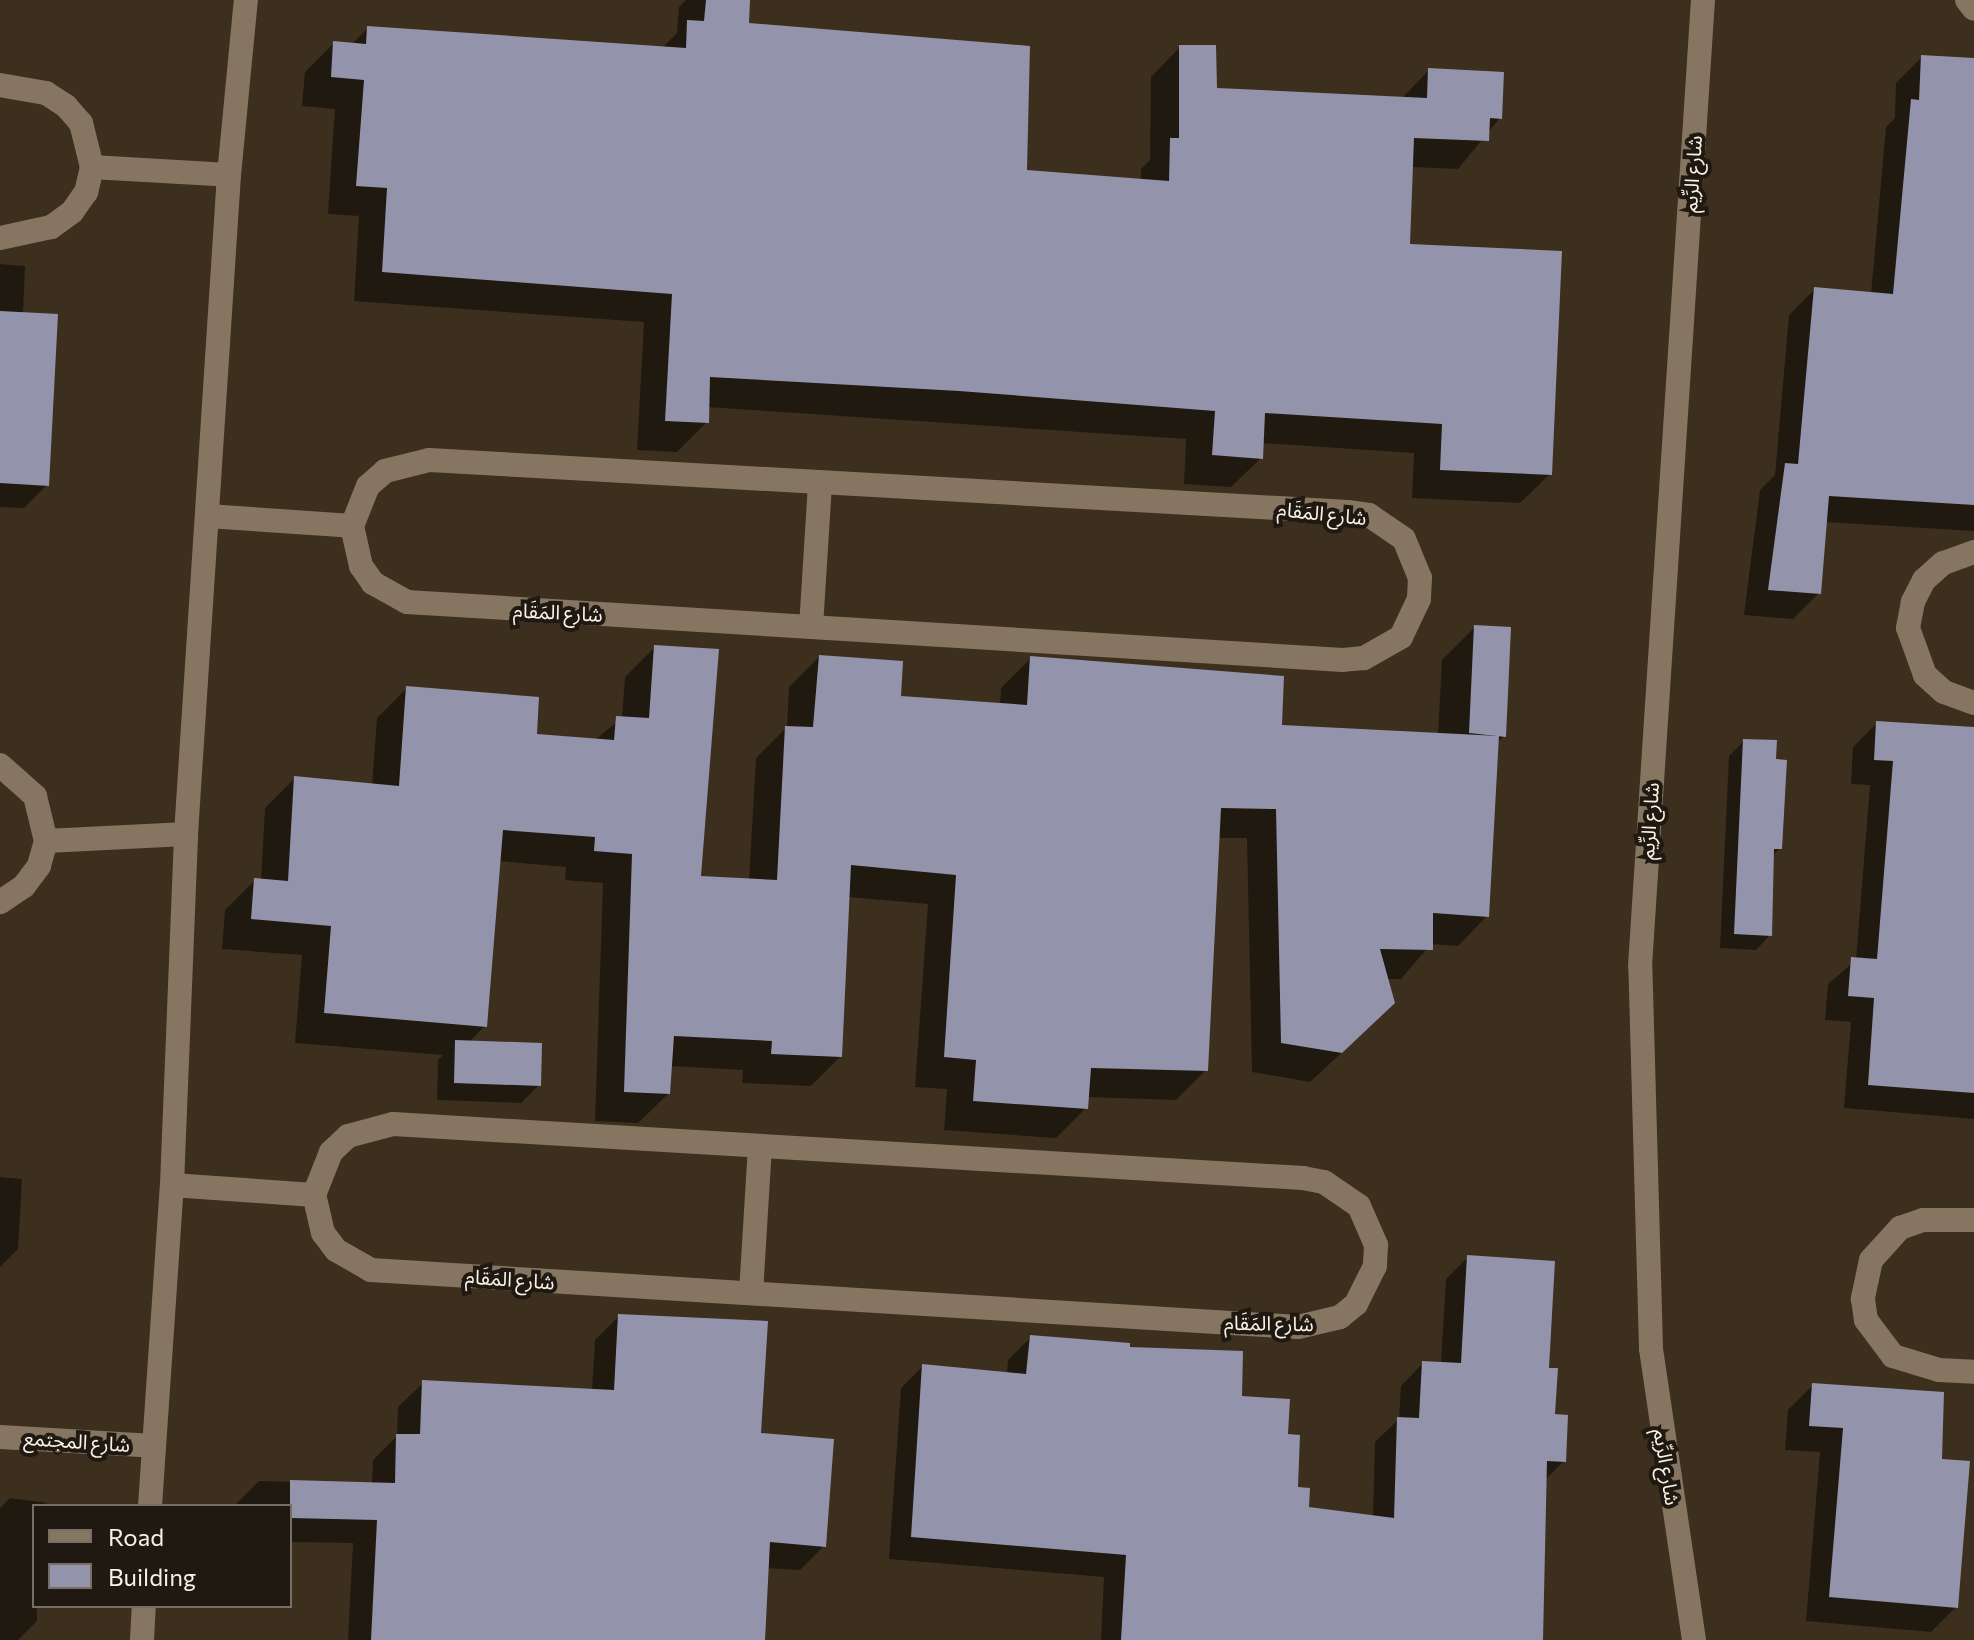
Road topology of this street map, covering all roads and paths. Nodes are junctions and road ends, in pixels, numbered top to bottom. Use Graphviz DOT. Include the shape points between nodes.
graph roads {
  1 [pos="246,0"];
  2 [pos="1703,0"];
  3 [pos="1967,0"];
  4 [pos="1974,9"];
  5 [pos="0,85"];
  6 [pos="92,167"];
  7 [pos="229,175"];
  8 [pos="0,238"];
  9 [pos="820,482"];
  10 [pos="207,516"];
  11 [pos="352,526"];
  12 [pos="1974,552"];
  13 [pos="811,627"];
  14 [pos="1974,703"];
  15 [pos="0,765"];
  16 [pos="186,834"];
  17 [pos="46,841"];
  18 [pos="0,902"];
  19 [pos="760,1147"];
  20 [pos="172,1185"];
  21 [pos="314,1195"];
  22 [pos="1974,1220"];
  23 [pos="751,1293"];
  24 [pos="1974,1372"];
  25 [pos="0,1437"];
  26 [pos="154,1446"];
  27 [pos="150,1504"];
  28 [pos="144,1608"];
  29 [pos="142,1640"];
  30 [pos="1694,1640"];
  1 -- 7 [label="street"];
  2 -- 30 [label="street, شارع الرِّيم" via="1640,966 1651,1348"];
  3 -- 4 [label="street"];
  5 -- 6 [label="street" via="46,93 66,106 81,123"];
  6 -- 7 [label="street"];
  6 -- 8 [label="street" via="86,192 72,212 51,227"];
  7 -- 10 [label="street"];
  9 -- 11 [label="street, شارع المَقَام" via="406,462 368,486"];
  9 -- 13 [label="street"];
  9 -- 13 [label="street, شارع المَقَام" via="1369,515 1404,539 1415,558 1419,599 1401,637 1364,658 1343,660"];
  10 -- 11 [label="street"];
  10 -- 16 [label="street"];
  11 -- 13 [label="street, شارع المَقَام" via="361,566 373,583 407,602"];
  12 -- 14 [label="street" via="1943,563 1924,580 1908,628 1925,675 1944,692"];
  15 -- 17 [label="street" via="35,796"];
  16 -- 17 [label="street"];
  16 -- 20 [label="street"];
  17 -- 18 [label="street" via="39,866 24,886"];
  19 -- 21 [label="street, شارع المَقَام" via="369,1126 331,1152"];
  19 -- 23 [label="street"];
  19 -- 23 [label="street, شارع المَقَام" via="1324,1182 1359,1206 1373,1234 1375,1266 1356,1304 1340,1317 1298,1327"];
  20 -- 21 [label="street"];
  20 -- 26 [label="street"];
  21 -- 23 [label="street, شارع المَقَام" via="320,1224 336,1250 371,1270"];
  22 -- 24 [label="street" via="1923,1220 1900,1228 1871,1260 1863,1299 1866,1320 1893,1356 1939,1370"];
  25 -- 26 [label="street, شارع المجتمع"];
  26 -- 27 [label="street"];
  28 -- 29 [label="street"];
}
